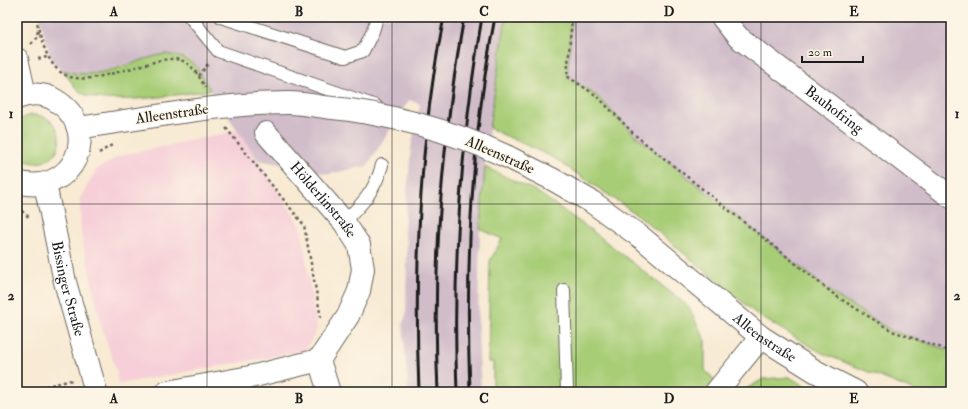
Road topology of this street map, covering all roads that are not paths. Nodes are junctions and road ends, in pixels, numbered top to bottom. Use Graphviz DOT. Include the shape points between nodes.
graph roads {
  1 [pos="190,17"];
  2 [pos="221,17"];
  3 [pos="377,17"];
  4 [pos="722,17"];
  5 [pos="17,59"];
  6 [pos="21,96"];
  7 [pos="378,107"];
  8 [pos="78,128"];
  9 [pos="266,133"];
  10 [pos="382,165"];
  11 [pos="17,182"];
  12 [pos="45,184"];
  13 [pos="951,197"];
  14 [pos="344,222"];
  15 [pos="564,290"];
  16 [pos="761,337"];
  17 [pos="319,360"];
  18 [pos="93,383"];
  19 [pos="167,392"];
  20 [pos="329,392"];
  21 [pos="567,392"];
  22 [pos="716,392"];
  23 [pos="856,392"];
  1 -- 7 [label="lane" via="218,51"];
  2 -- 3 [label="lane" via="345,57 363,51"];
  4 -- 13 [label="street, Bauhofring" via="738,37"];
  5 -- 6 [label="street"];
  6 -- 8 [label="street" via="38,94 52,98 64,105 73,115"];
  8 -- 12 [label="street" via="80,142 77,156 70,169 59,178"];
  8 -- 16 [label="street, Alleenstraße, bridge" via="234,105 289,103 399,118 450,133 508,157 592,202 642,238"];
  9 -- 14 [label="street, Hölderlinstraße"];
  10 -- 14 [label="lane" via="368,198"];
  11 -- 12 [label="street" via="29,185"];
  12 -- 18 [label="street, Bissinger Straße" via="65,282"];
  14 -- 17 [label="street, Hölderlinstraße" via="359,245 363,269 359,291 348,316"];
  15 -- 21 [label="lane"];
  16 -- 22 [label="street"];
  16 -- 23 [label="street, Alleenstraße" via="815,371"];
  17 -- 19 [label="street" via="250,377"];
  17 -- 20 [label="street"];
}
